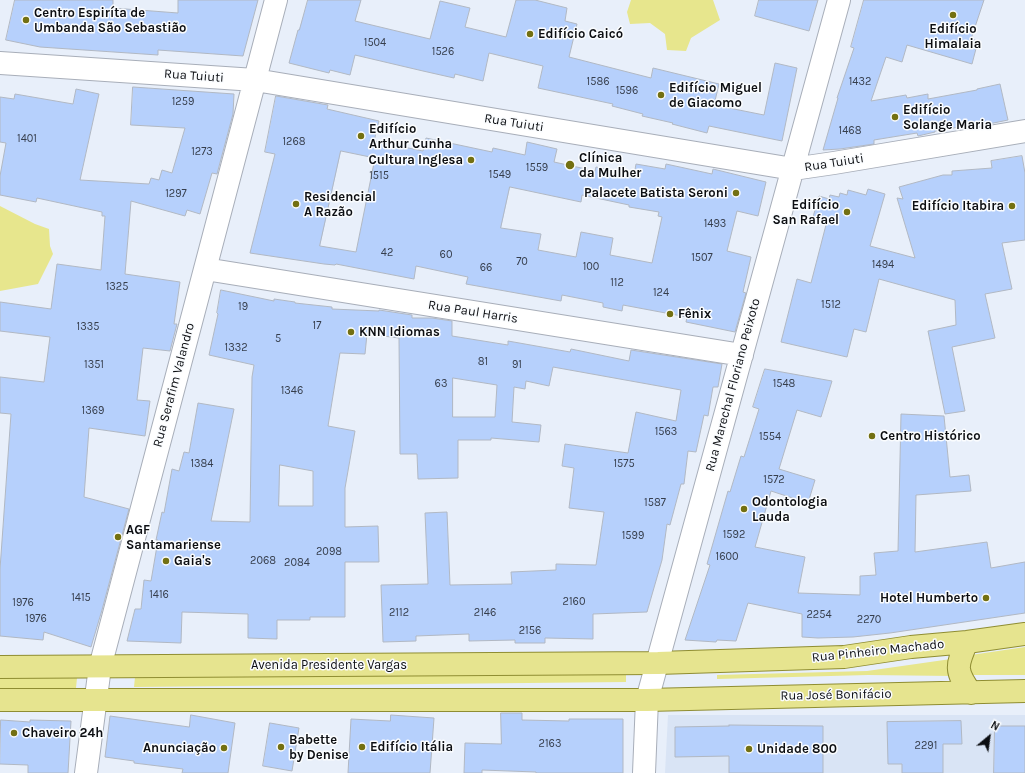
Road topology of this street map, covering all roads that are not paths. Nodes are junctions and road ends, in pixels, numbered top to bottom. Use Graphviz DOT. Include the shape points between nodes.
graph roads {
  1 [pos="276,0"];
  2 [pos="839,0"];
  3 [pos="0,63"];
  4 [pos="255,80"];
  5 [pos="1025,131"];
  6 [pos="792,169"];
  7 [pos="205,269"];
  8 [pos="742,355"];
  9 [pos="1025,634"];
  10 [pos="967,642"];
  11 [pos="658,663"];
  12 [pos="0,667"];
  13 [pos="100,667"];
  14 [pos="1025,691"];
  15 [pos="971,693"];
  16 [pos="96,699"];
  17 [pos="0,700"];
  18 [pos="647,700"];
  19 [pos="86,773"];
  20 [pos="644,773"];
  1 -- 4 [label="street, Rua Serafim Valandro"];
  2 -- 6 [label="street, Rua Marechal Floriano Peixoto"];
  3 -- 4 [label="street, Rua Tuiuti"];
  4 -- 6 [label="street, Rua Tuiuti"];
  4 -- 7 [label="street, Rua Serafim Valandro"];
  5 -- 6 [label="street, Rua Tuiuti"];
  6 -- 8 [label="street, Rua Marechal Floriano Peixoto"];
  7 -- 8 [label="street, Rua Paul Harris"];
  7 -- 13 [label="street, Rua Serafim Valandro"];
  8 -- 11 [label="street, Rua Marechal Floriano Peixoto"];
  9 -- 10 [label="main road, Rua Pinheiro Machado"];
  10 -- 11 [label="main road, Rua Pinheiro Machado" via="844,657"];
  10 -- 15 [label="main road" via="958,666 961,679"];
  11 -- 13 [label="main road, Avenida Presidente Vargas"];
  11 -- 18 [label="street, Rua Marechal Floriano Peixoto"];
  12 -- 13 [label="main road, Avenida Presidente Vargas"];
  13 -- 16 [label="street, Rua Serafim Valandro"];
  14 -- 15 [label="main road, Rua José Bonifácio"];
  15 -- 18 [label="main road, Rua José Bonifácio"];
  16 -- 17 [label="main road"];
  16 -- 18 [label="main road"];
  16 -- 19 [label="street, Rua Serafim Valandro"];
  18 -- 20 [label="street, Rua Marechal Floriano Peixoto"];
}
